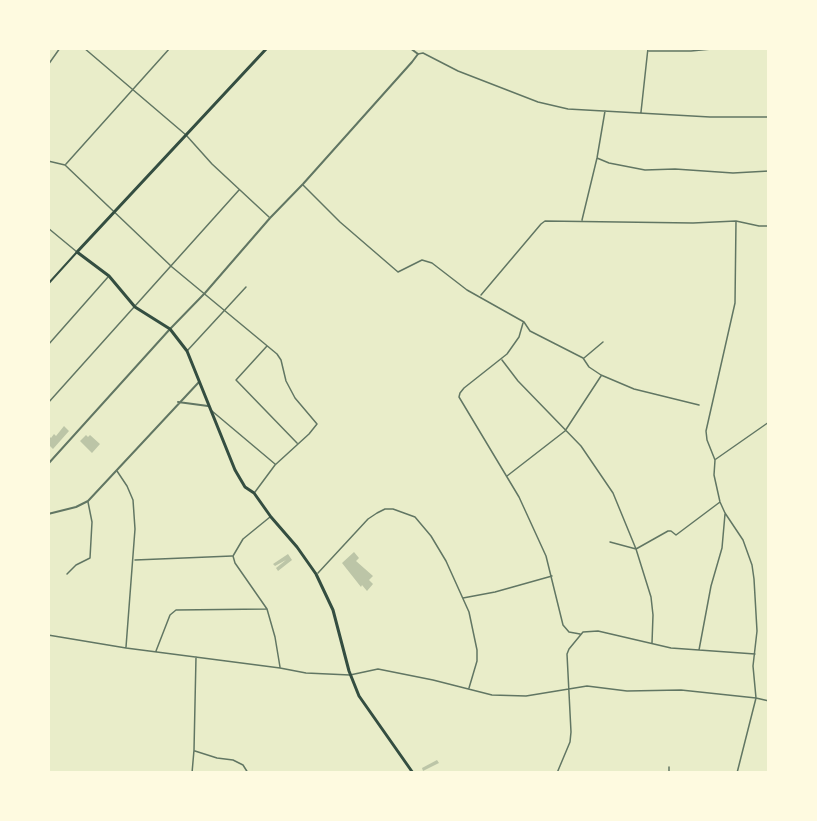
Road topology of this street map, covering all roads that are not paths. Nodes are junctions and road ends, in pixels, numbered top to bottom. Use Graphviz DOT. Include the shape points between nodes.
graph roads {
  1 [pos="60,48"];
  2 [pos="84,48"];
  3 [pos="170,48"];
  4 [pos="267,48"];
  5 [pos="410,48"];
  6 [pos="427,48"];
  7 [pos="722,48"];
  8 [pos="648,50"];
  9 [pos="423,53"];
  10 [pos="417,54"];
  11 [pos="48,64"];
  12 [pos="134,90"];
  13 [pos="605,111"];
  14 [pos="641,113"];
  15 [pos="769,117"];
  16 [pos="186,135"];
  17 [pos="597,158"];
  18 [pos="48,161"];
  19 [pos="65,165"];
  20 [pos="769,171"];
  21 [pos="303,184"];
  22 [pos="239,190"];
  23 [pos="114,213"];
  24 [pos="270,218"];
  25 [pos="582,221"];
  26 [pos="736,221"];
  27 [pos="769,226"];
  28 [pos="48,228"];
  29 [pos="77,252"];
  30 [pos="172,267"];
  31 [pos="109,276"];
  32 [pos="48,284"];
  33 [pos="246,287"];
  34 [pos="205,294"];
  35 [pos="481,296"];
  36 [pos="135,307"];
  37 [pos="225,310"];
  38 [pos="524,322"];
  39 [pos="170,329"];
  40 [pos="603,342"];
  41 [pos="48,345"];
  42 [pos="267,346"];
  43 [pos="187,351"];
  44 [pos="583,358"];
  45 [pos="501,359"];
  46 [pos="601,375"];
  47 [pos="199,382"];
  48 [pos="48,402"];
  49 [pos="178,402"];
  50 [pos="699,405"];
  51 [pos="208,406"];
  52 [pos="212,411"];
  53 [pos="769,422"];
  54 [pos="565,431"];
  55 [pos="298,443"];
  56 [pos="715,460"];
  57 [pos="48,464"];
  58 [pos="275,465"];
  59 [pos="117,471"];
  60 [pos="507,476"];
  61 [pos="255,493"];
  62 [pos="88,501"];
  63 [pos="720,502"];
  64 [pos="725,513"];
  65 [pos="48,514"];
  66 [pos="271,517"];
  67 [pos="610,542"];
  68 [pos="636,549"];
  69 [pos="233,556"];
  70 [pos="133,560"];
  71 [pos="67,574"];
  72 [pos="316,574"];
  73 [pos="552,576"];
  74 [pos="462,598"];
  75 [pos="267,609"];
  76 [pos="580,634"];
  77 [pos="48,635"];
  78 [pos="651,643"];
  79 [pos="126,648"];
  80 [pos="699,651"];
  81 [pos="156,652"];
  82 [pos="756,654"];
  83 [pos="196,656"];
  84 [pos="280,668"];
  85 [pos="350,675"];
  86 [pos="570,688"];
  87 [pos="469,689"];
  88 [pos="756,698"];
  89 [pos="769,701"];
  90 [pos="194,750"];
  91 [pos="669,766"];
  92 [pos="192,773"];
  93 [pos="248,773"];
  94 [pos="413,773"];
  95 [pos="557,773"];
  96 [pos="669,773"];
  97 [pos="737,773"];
  1 -- 11 [label="street"];
  2 -- 12 [label="street"];
  3 -- 12 [label="street"];
  4 -- 16 [label="main road"];
  5 -- 10 [label="street"];
  6 -- 9 [label="street"];
  7 -- 8 [label="street"];
  8 -- 14 [label="street"];
  9 -- 10 [label="street"];
  9 -- 13 [label="street" via="538,102"];
  10 -- 21 [label="street"];
  12 -- 16 [label="street"];
  12 -- 19 [label="street"];
  13 -- 14 [label="street"];
  13 -- 17 [label="street"];
  14 -- 15 [label="street"];
  16 -- 22 [label="street"];
  16 -- 23 [label="main road"];
  17 -- 20 [label="street" via="645,170"];
  17 -- 25 [label="street"];
  18 -- 19 [label="street"];
  19 -- 23 [label="street"];
  21 -- 24 [label="street"];
  21 -- 35 [label="street" via="398,273 422,260"];
  22 -- 24 [label="street"];
  22 -- 30 [label="street"];
  23 -- 29 [label="main road"];
  23 -- 30 [label="street"];
  24 -- 34 [label="street"];
  25 -- 26 [label="street"];
  25 -- 35 [label="street" via="543,222"];
  26 -- 27 [label="street"];
  26 -- 56 [label="street" via="735,303 706,431"];
  28 -- 29 [label="street"];
  29 -- 31 [label="main road"];
  29 -- 32 [label="main road"];
  30 -- 34 [label="street"];
  30 -- 36 [label="street"];
  31 -- 36 [label="main road"];
  31 -- 41 [label="street"];
  33 -- 37 [label="street"];
  34 -- 37 [label="street"];
  34 -- 39 [label="street"];
  35 -- 38 [label="street"];
  36 -- 39 [label="main road"];
  36 -- 48 [label="street"];
  37 -- 42 [label="street"];
  37 -- 43 [label="street"];
  38 -- 44 [label="street" via="530,331"];
  38 -- 45 [label="street" via="519,337"];
  39 -- 43 [label="main road"];
  39 -- 57 [label="street"];
  40 -- 44 [label="street"];
  42 -- 55 [label="street" via="281,360 295,398 317,424"];
  42 -- 55 [label="street" via="236,380"];
  43 -- 47 [label="main road"];
  44 -- 46 [label="street"];
  45 -- 54 [label="street"];
  45 -- 60 [label="street" via="464,388 459,397"];
  46 -- 50 [label="street"];
  46 -- 54 [label="street"];
  47 -- 49 [label="street"];
  47 -- 51 [label="main road"];
  49 -- 51 [label="street"];
  49 -- 59 [label="street"];
  51 -- 52 [label="main road"];
  52 -- 58 [label="street"];
  52 -- 61 [label="main road" via="235,470 244,487"];
  53 -- 56 [label="street"];
  54 -- 60 [label="street"];
  54 -- 68 [label="street" via="581,446 613,493"];
  55 -- 58 [label="street"];
  56 -- 63 [label="street"];
  58 -- 61 [label="street"];
  59 -- 62 [label="street"];
  59 -- 70 [label="street" via="134,506"];
  60 -- 73 [label="street" via="542,546"];
  61 -- 66 [label="main road"];
  62 -- 65 [label="street"];
  62 -- 71 [label="street" via="92,522 90,558"];
  63 -- 64 [label="street"];
  63 -- 68 [label="street" via="676,535 668,531"];
  64 -- 80 [label="street" via="722,548"];
  64 -- 82 [label="street" via="743,540 752,565 757,606"];
  66 -- 69 [label="street" via="243,539"];
  66 -- 72 [label="main road"];
  67 -- 68 [label="street"];
  68 -- 78 [label="street" via="654,615"];
  69 -- 70 [label="street"];
  69 -- 75 [label="street"];
  70 -- 79 [label="street"];
  72 -- 74 [label="street" via="368,519 393,509 415,517 431,536"];
  72 -- 85 [label="main road" via="335,616"];
  73 -- 74 [label="street"];
  73 -- 76 [label="street" via="563,625 569,632"];
  74 -- 87 [label="street" via="477,650"];
  75 -- 81 [label="street" via="176,610 170,615"];
  75 -- 84 [label="street"];
  76 -- 78 [label="street" via="598,631"];
  76 -- 86 [label="street" via="567,654"];
  77 -- 79 [label="street"];
  78 -- 80 [label="street"];
  79 -- 81 [label="street"];
  80 -- 82 [label="street"];
  81 -- 83 [label="street"];
  82 -- 88 [label="street"];
  83 -- 84 [label="street"];
  83 -- 90 [label="street"];
  84 -- 85 [label="street"];
  85 -- 87 [label="street" via="378,669"];
  85 -- 94 [label="main road" via="367,710"];
  86 -- 87 [label="street" via="519,696"];
  86 -- 88 [label="street" via="681,690"];
  86 -- 95 [label="street" via="570,742"];
  88 -- 89 [label="street"];
  88 -- 97 [label="street"];
  90 -- 92 [label="street"];
  90 -- 93 [label="street" via="233,760"];
  91 -- 96 [label="street"];
}
